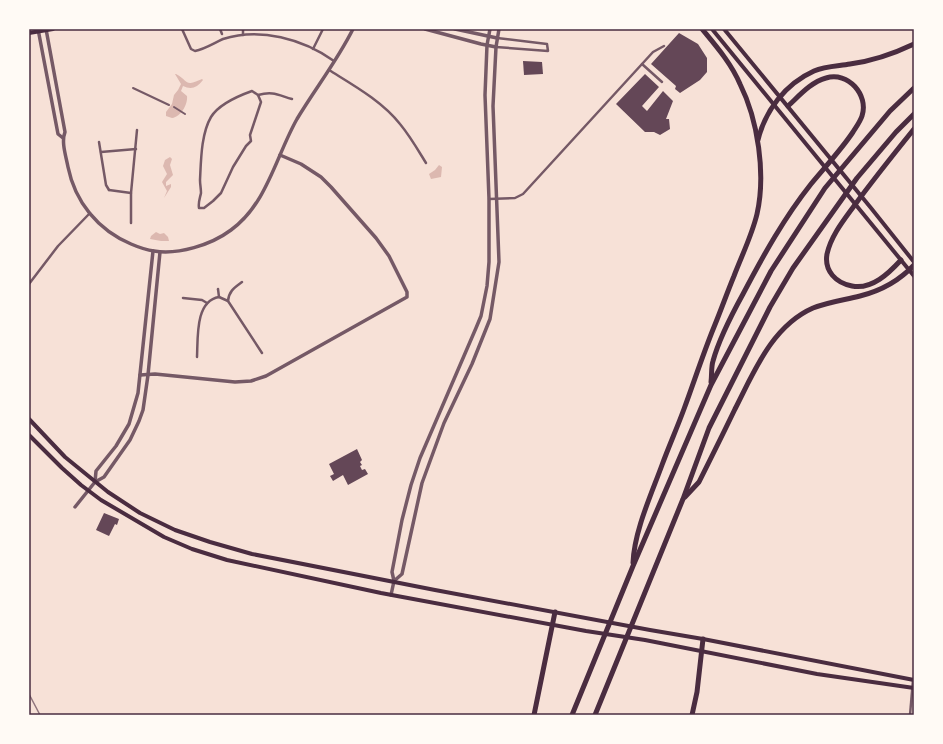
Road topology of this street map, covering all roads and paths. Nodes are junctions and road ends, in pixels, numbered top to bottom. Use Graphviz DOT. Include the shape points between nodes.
graph roads {
  1 [pos="53,29"];
  2 [pos="182,29"];
  3 [pos="220,29"];
  4 [pos="243,29"];
  5 [pos="323,29"];
  6 [pos="352,29"];
  7 [pos="425,29"];
  8 [pos="455,29"];
  9 [pos="490,29"];
  10 [pos="499,29"];
  11 [pos="702,29"];
  12 [pos="712,29"];
  13 [pos="724,29"];
  14 [pos="38,30"];
  15 [pos="46,30"];
  16 [pos="29,33"];
  17 [pos="222,34"];
  18 [pos="243,35"];
  19 [pos="488,37"];
  20 [pos="497,38"];
  21 [pos="914,44"];
  22 [pos="487,45"];
  23 [pos="664,46"];
  24 [pos="496,47"];
  25 [pos="313,49"];
  26 [pos="334,61"];
  27 [pos="642,64"];
  28 [pos="329,70"];
  29 [pos="662,82"];
  30 [pos="133,88"];
  31 [pos="914,88"];
  32 [pos="258,94"];
  33 [pos="780,97"];
  34 [pos="292,99"];
  35 [pos="773,104"];
  36 [pos="169,105"];
  37 [pos="788,106"];
  38 [pos="174,107"];
  39 [pos="185,114"];
  40 [pos="914,114"];
  41 [pos="914,129"];
  42 [pos="137,130"];
  43 [pos="63,138"];
  44 [pos="99,142"];
  45 [pos="758,143"];
  46 [pos="136,149"];
  47 [pos="100,152"];
  48 [pos="280,155"];
  49 [pos="426,163"];
  50 [pos="131,193"];
  51 [pos="489,199"];
  52 [pos="497,199"];
  53 [pos="90,213"];
  54 [pos="130,223"];
  55 [pos="153,251"];
  56 [pos="160,252"];
  57 [pos="902,260"];
  58 [pos="914,263"];
  59 [pos="909,270"];
  60 [pos="914,276"];
  61 [pos="242,282"];
  62 [pos="29,284"];
  63 [pos="218,289"];
  64 [pos="219,297"];
  65 [pos="183,298"];
  66 [pos="228,301"];
  67 [pos="207,303"];
  68 [pos="262,353"];
  69 [pos="197,357"];
  70 [pos="140,375"];
  71 [pos="148,375"];
  72 [pos="711,385"];
  73 [pos="29,419"];
  74 [pos="29,435"];
  75 [pos="95,482"];
  76 [pos="88,491"];
  77 [pos="682,499"];
  78 [pos="74,507"];
  79 [pos="632,566"];
  80 [pos="394,581"];
  81 [pos="391,595"];
  82 [pos="555,612"];
  83 [pos="553,625"];
  84 [pos="703,639"];
  85 [pos="701,652"];
  86 [pos="914,680"];
  87 [pos="913,688"];
  88 [pos="534,715"];
  89 [pos="572,715"];
  90 [pos="595,715"];
  91 [pos="692,715"];
  92 [pos="910,715"];
  1 -- 15 [label="main road"];
  2 -- 18 [label="street" via="191,49 195,52 224,39"];
  3 -- 17 [label="street"];
  4 -- 18 [label="street"];
  5 -- 25 [label="street"];
  6 -- 26 [label="street"];
  7 -- 22 [label="street"];
  8 -- 19 [label="street"];
  9 -- 19 [label="street"];
  10 -- 20 [label="street"];
  11 -- 45 [label="highway" via="721,52 740,84 753,119"];
  12 -- 35 [label="main road"];
  13 -- 33 [label="main road"];
  14 -- 15 [label="main road"];
  14 -- 16 [label="main road"];
  14 -- 43 [label="street" via="58,134"];
  15 -- 43 [label="street" via="65,132"];
  18 -- 25 [label="street" via="279,36"];
  19 -- 20 [label="street"];
  19 -- 22 [label="street"];
  20 -- 24 [label="street"];
  20 -- 24 [label="street" via="547,44 548,51"];
  21 -- 33 [label="highway" via="895,54 873,60 814,71 800,79"];
  22 -- 24 [label="street"];
  22 -- 51 [label="street" via="485,95"];
  23 -- 27 [label="street" via="653,52"];
  24 -- 52 [label="street" via="493,106"];
  25 -- 26 [label="street"];
  26 -- 28 [label="street"];
  27 -- 29 [label="street"];
  27 -- 52 [label="street" via="523,194 515,198"];
  28 -- 48 [label="street" via="296,121"];
  28 -- 49 [label="street" via="390,113"];
  30 -- 36 [label="street"];
  31 -- 72 [label="highway" via="890,111 825,188 771,271"];
  32 -- 32 [label="street" via="252,91 244,94 225,104 212,116 204,140 199,208 204,208 221,193 232,167 251,141 250,135 261,102"];
  32 -- 34 [label="street" via="281,94"];
  33 -- 35 [label="highway"];
  33 -- 37 [label="main road"];
  35 -- 45 [label="highway" via="762,125"];
  35 -- 57 [label="main road"];
  37 -- 58 [label="main road"];
  37 -- 72 [label="highway" via="806,89 833,76 846,79 854,85 860,93 863,108 862,116 846,142 810,185 770,245 731,315 713,362"];
  38 -- 39 [label="street"];
  40 -- 77 [label="highway" via="857,178 793,268 770,307 709,428"];
  41 -- 57 [label="highway" via="838,228 830,242 827,255 829,272 836,280 857,287 879,280"];
  42 -- 46 [label="street"];
  43 -- 53 [label="street" via="74,187"];
  44 -- 47 [label="street"];
  45 -- 79 [label="highway" via="760,192 750,237 703,354 646,509 633,550"];
  46 -- 47 [label="street"];
  46 -- 50 [label="street"];
  47 -- 50 [label="street" via="108,191"];
  48 -- 56 [label="street" via="257,202 234,228 202,246"];
  48 -- 71 [label="street" via="301,164 331,186 389,256 407,292 407,297 266,376 251,381"];
  50 -- 54 [label="street"];
  51 -- 52 [label="street"];
  51 -- 80 [label="street" via="489,262 480,316 418,465 402,520 392,572"];
  52 -- 80 [label="street" via="499,262 490,319 444,423 422,483 402,574"];
  53 -- 55 [label="street" via="113,235"];
  53 -- 62 [label="street" via="58,246"];
  55 -- 56 [label="street"];
  55 -- 70 [label="street"];
  56 -- 71 [label="street"];
  57 -- 59 [label="main road"];
  58 -- 59 [label="highway"];
  59 -- 60 [label="main road"];
  59 -- 77 [label="highway" via="878,290 834,301 812,309 791,321 759,362 699,482"];
  61 -- 66 [label="street" via="232,289"];
  63 -- 64 [label="street"];
  64 -- 66 [label="street"];
  64 -- 67 [label="street"];
  65 -- 67 [label="street"];
  66 -- 68 [label="street"];
  67 -- 69 [label="street" via="200,316"];
  70 -- 71 [label="street"];
  70 -- 75 [label="street" via="129,424 116,446 96,471"];
  71 -- 75 [label="street" via="143,410 135,431 104,477"];
  72 -- 79 [label="highway"];
  73 -- 75 [label="main road" via="65,457"];
  74 -- 76 [label="main road"];
  75 -- 76 [label="street"];
  75 -- 80 [label="main road" via="140,513 175,530 210,542 252,554"];
  76 -- 78 [label="street"];
  76 -- 81 [label="main road" via="137,522 192,549 227,560"];
  77 -- 90 [label="highway"];
  79 -- 89 [label="highway"];
  80 -- 81 [label="street"];
  80 -- 82 [label="main road"];
  81 -- 83 [label="main road"];
  82 -- 83 [label="highway"];
  82 -- 84 [label="main road"];
  83 -- 85 [label="main road"];
  83 -- 88 [label="highway"];
  84 -- 85 [label="highway"];
  84 -- 86 [label="main road"];
  85 -- 87 [label="main road" via="817,674"];
  85 -- 91 [label="highway"];
  86 -- 87 [label="street"];
  87 -- 92 [label="street"];
}
